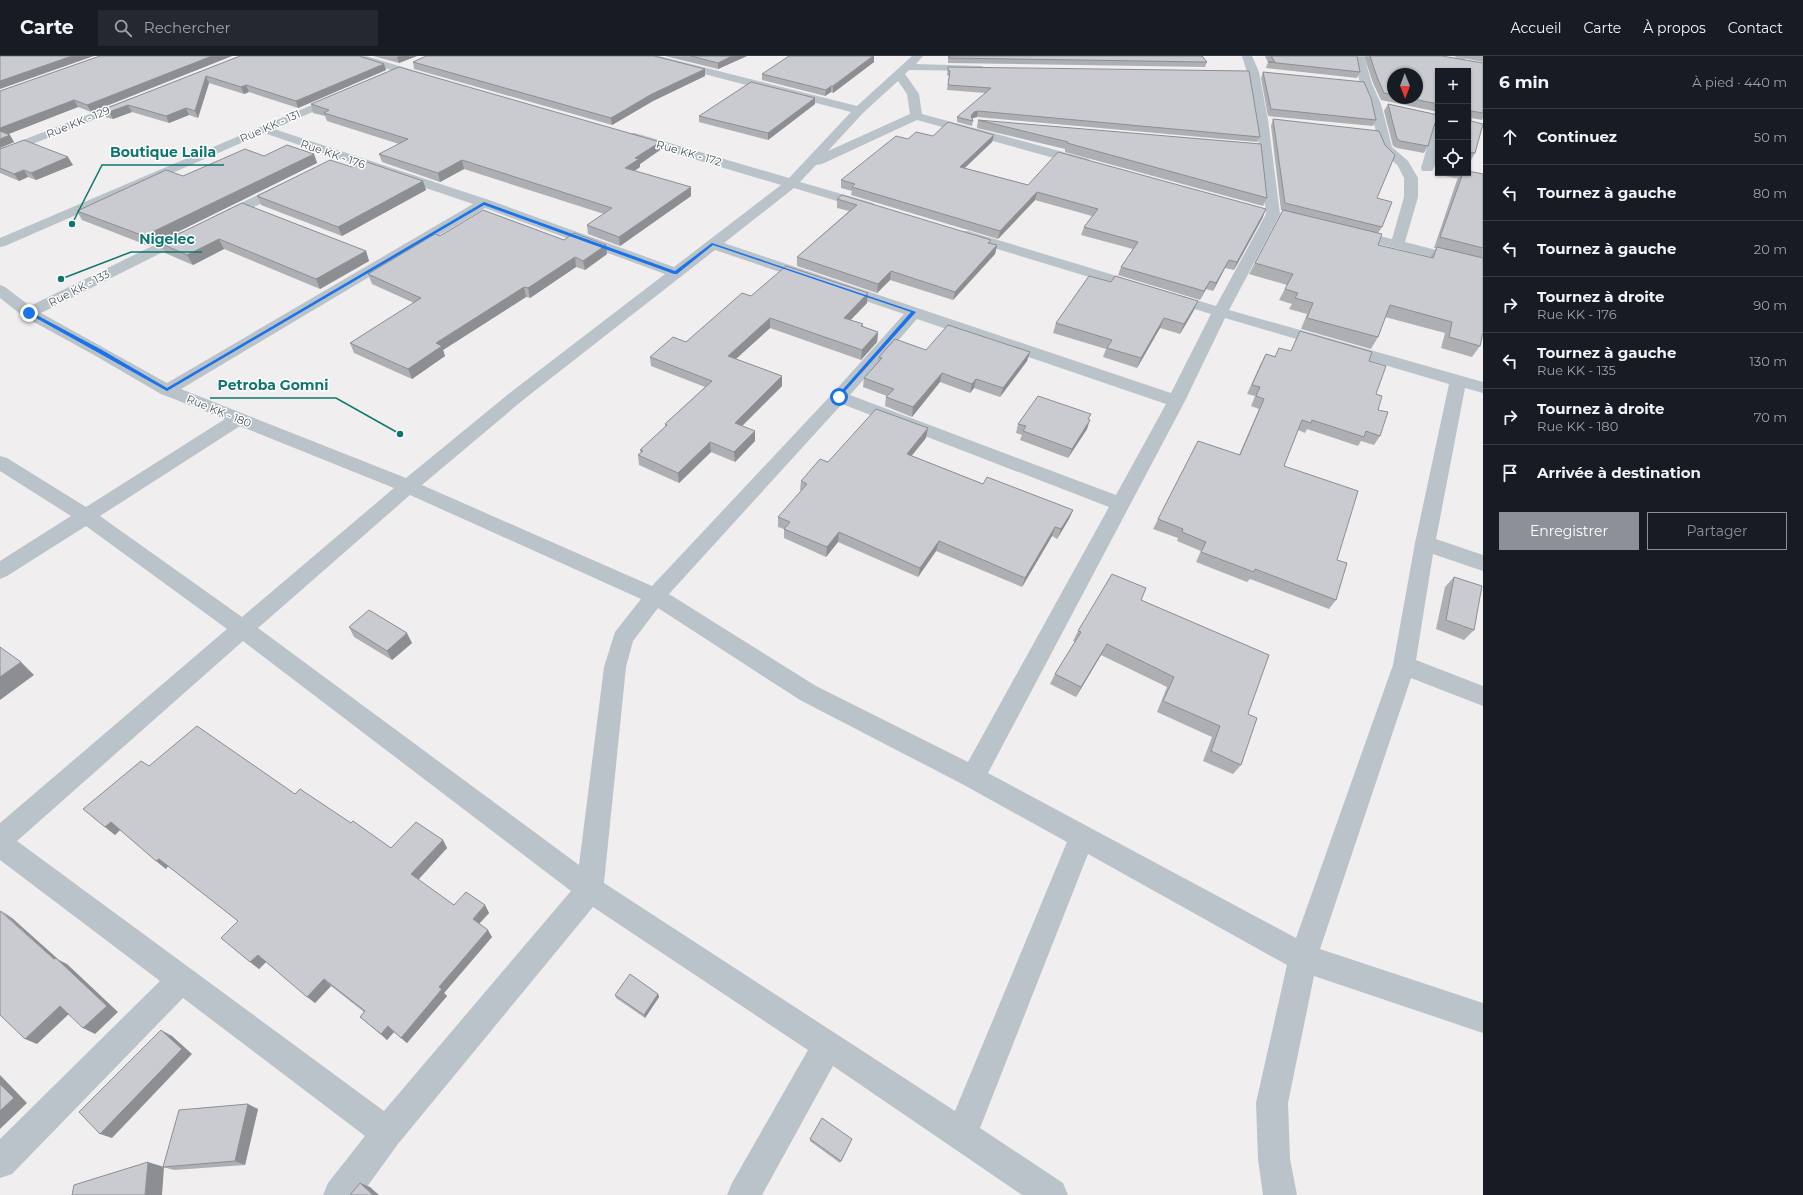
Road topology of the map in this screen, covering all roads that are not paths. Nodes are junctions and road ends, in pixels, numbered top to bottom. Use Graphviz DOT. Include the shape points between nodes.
graph roads {
  1 [pos="355,56"];
  2 [pos="646,56"];
  3 [pos="1360,56"];
  4 [pos="1446,60"];
  5 [pos="418,61"];
  6 [pos="909,62"];
  7 [pos="1459,63"];
  8 [pos="1471,64"];
  9 [pos="992,68"];
  10 [pos="1253,68"];
  11 [pos="400,70"];
  12 [pos="385,76"];
  13 [pos="437,80"];
  14 [pos="1351,83"];
  15 [pos="1366,84"];
  16 [pos="349,92"];
  17 [pos="142,97"];
  18 [pos="1375,104"];
  19 [pos="1389,106"];
  20 [pos="859,110"];
  21 [pos="916,116"];
  22 [pos="944,124"];
  23 [pos="992,124"];
  24 [pos="263,130"];
  25 [pos="1368,132"];
  26 [pos="619,133"];
  27 [pos="1383,133"];
  28 [pos="1437,140"];
  29 [pos="0,153"];
  30 [pos="343,157"];
  31 [pos="330,164"];
  32 [pos="809,164"];
  33 [pos="1403,164"];
  34 [pos="1097,166"];
  35 [pos="1433,169"];
  36 [pos="1464,176"];
  37 [pos="1483,180"];
  38 [pos="295,182"];
  39 [pos="792,183"];
  40 [pos="484,204"];
  41 [pos="246,206"];
  42 [pos="884,210"];
  43 [pos="261,212"];
  44 [pos="212,222"];
  45 [pos="198,229"];
  46 [pos="1335,229"];
  47 [pos="953,231"];
  48 [pos="0,243"];
  49 [pos="712,244"];
  50 [pos="1397,245"];
  51 [pos="371,254"];
  52 [pos="386,260"];
  53 [pos="1483,266"];
  54 [pos="676,273"];
  55 [pos="0,290"];
  56 [pos="914,312"];
  57 [pos="1220,312"];
  58 [pos="29,313"];
  59 [pos="1458,381"];
  60 [pos="1483,388"];
  61 [pos="167,390"];
  62 [pos="839,397"];
  63 [pos="1176,401"];
  64 [pos="238,419"];
  65 [pos="0,462"];
  66 [pos="408,486"];
  67 [pos="1121,504"];
  68 [pos="86,516"];
  69 [pos="1425,543"];
  70 [pos="1483,563"];
  71 [pos="0,571"];
  72 [pos="655,596"];
  73 [pos="243,629"];
  74 [pos="1404,665"];
  75 [pos="1483,696"];
  76 [pos="973,777"];
  77 [pos="1082,837"];
  78 [pos="0,839"];
  79 [pos="0,844"];
  80 [pos="590,888"];
  81 [pos="1303,958"];
  82 [pos="181,980"];
  83 [pos="1483,1018"];
  84 [pos="828,1045"];
  85 [pos="387,1134"];
  86 [pos="961,1135"];
  87 [pos="0,1162"];
  88 [pos="340,1195"];
  89 [pos="744,1195"];
  90 [pos="1051,1195"];
  91 [pos="1280,1195"];
  1 -- 11 [label="street"];
  2 -- 20 [label="street"];
  3 -- 15 [label="street"];
  4 -- 7 [label="street"];
  5 -- 11 [label="street"];
  6 -- 9 [label="street"];
  6 -- 20 [label="street"];
  6 -- 21 [label="street"];
  7 -- 8 [label="street"];
  10 -- 57 [label="street" via="1270,121 1260,147 1273,214"];
  11 -- 12 [label="street"];
  11 -- 13 [label="street"];
  14 -- 15 [label="street"];
  15 -- 18 [label="street"];
  16 -- 24 [label="street, Rue KK - 131"];
  17 -- 29 [label="street, Rue KK - 129"];
  18 -- 19 [label="street"];
  18 -- 27 [label="street"];
  20 -- 32 [label="street"];
  21 -- 22 [label="street"];
  21 -- 32 [label="street"];
  22 -- 23 [label="street"];
  22 -- 34 [label="street"];
  24 -- 30 [label="street, Rue KK - 176"];
  24 -- 48 [label="street, Rue KK - 131"];
  25 -- 27 [label="street"];
  26 -- 39 [label="street, Rue KK - 172"];
  27 -- 33 [label="street" via="1386,148"];
  28 -- 35 [label="street"];
  30 -- 31 [label="street"];
  30 -- 40 [label="street, Rue KK - 176"];
  32 -- 39 [label="street"];
  33 -- 35 [label="street"];
  33 -- 50 [label="street" via="1411,178 1411,197"];
  36 -- 37 [label="street"];
  38 -- 41 [label="street"];
  39 -- 42 [label="street, Rue KK - 172"];
  39 -- 49 [label="street"];
  40 -- 52 [label="street"];
  40 -- 54 [label="street, Rue KK - 176"];
  41 -- 43 [label="street"];
  41 -- 44 [label="street"];
  45 -- 58 [label="street, Rue KK - 133"];
  46 -- 50 [label="street"];
  47 -- 57 [label="street"];
  49 -- 54 [label="street"];
  49 -- 56 [label="street"];
  50 -- 53 [label="street"];
  51 -- 52 [label="street"];
  52 -- 61 [label="street"];
  54 -- 66 [label="street" via="517,396"];
  55 -- 58 [label="street, Rue KK - 180"];
  56 -- 62 [label="street"];
  56 -- 63 [label="street"];
  57 -- 59 [label="street"];
  57 -- 63 [label="street"];
  58 -- 61 [label="street, Rue KK - 180"];
  59 -- 60 [label="street"];
  59 -- 69 [label="street"];
  61 -- 64 [label="street, Rue KK - 180"];
  62 -- 67 [label="street"];
  62 -- 72 [label="street"];
  63 -- 67 [label="street"];
  64 -- 66 [label="street, Rue KK - 180"];
  64 -- 68 [label="street"];
  65 -- 68 [label="street"];
  66 -- 72 [label="street, Rue KK - 180"];
  66 -- 73 [label="street"];
  67 -- 76 [label="street"];
  68 -- 71 [label="street"];
  68 -- 73 [label="street"];
  69 -- 70 [label="street"];
  69 -- 74 [label="street"];
  72 -- 76 [label="street, Rue KK - 180" via="808,693"];
  72 -- 80 [label="street" via="624,638 615,667"];
  73 -- 78 [label="street"];
  73 -- 80 [label="street"];
  74 -- 75 [label="street"];
  74 -- 81 [label="street"];
  76 -- 77 [label="street, Rue KK - 180"];
  77 -- 81 [label="street, Rue KK - 180"];
  77 -- 86 [label="street"];
  79 -- 82 [label="street"];
  80 -- 84 [label="street"];
  80 -- 85 [label="street"];
  81 -- 83 [label="street, Rue KK - 180"];
  81 -- 91 [label="street" via="1272,1103 1274,1159"];
  82 -- 85 [label="street"];
  82 -- 87 [label="street"];
  84 -- 86 [label="street"];
  84 -- 89 [label="street"];
  85 -- 88 [label="street"];
  86 -- 90 [label="street"];
}
